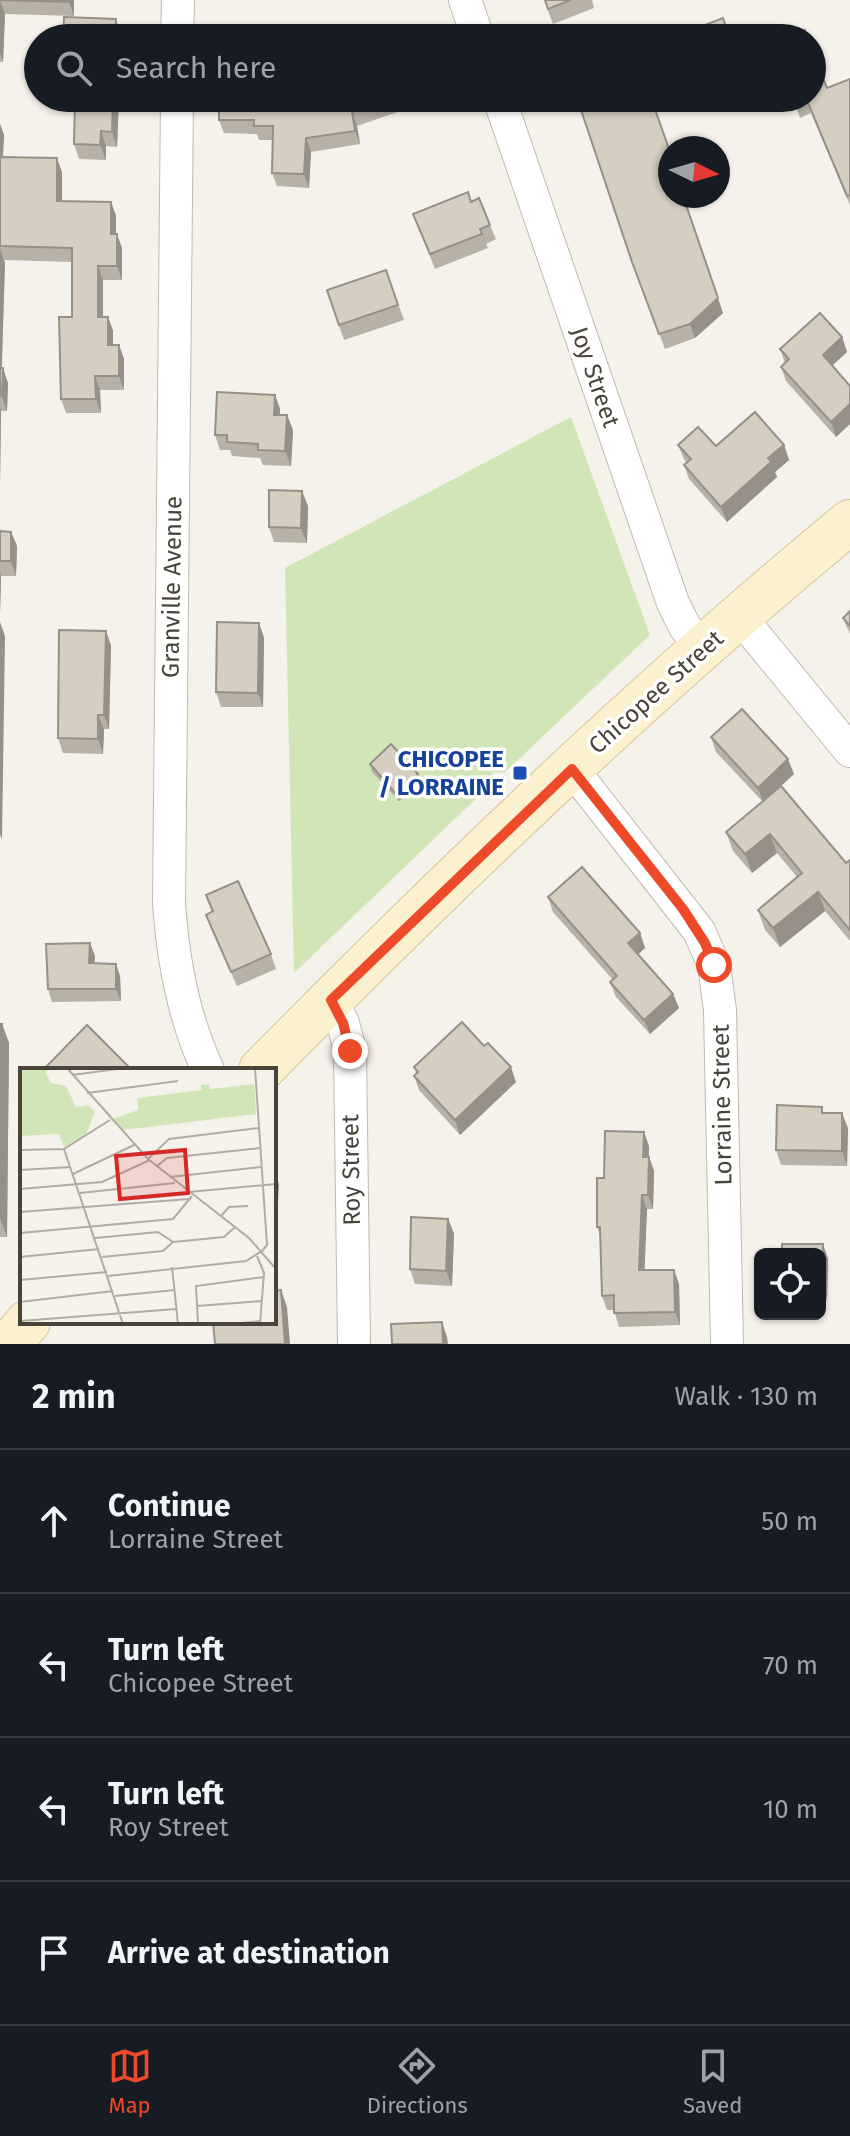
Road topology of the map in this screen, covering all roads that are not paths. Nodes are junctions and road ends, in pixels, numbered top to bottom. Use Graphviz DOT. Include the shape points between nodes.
graph roads {
  1 [pos="178,0"];
  2 [pos="465,0"];
  3 [pos="177,24"];
  4 [pos="473,24"];
  5 [pos="177,112"];
  6 [pos="504,112"];
  7 [pos="850,522"];
  8 [pos="740,617"];
  9 [pos="703,649"];
  10 [pos="850,751"];
  11 [pos="572,769"];
  12 [pos="331,1000"];
  13 [pos="207,1068"];
  14 [pos="263,1068"];
  15 [pos="354,1344"];
  16 [pos="727,1344"];
  1 -- 3 [label="street"];
  2 -- 4 [label="street"];
  5 -- 13 [label="street, Granville Avenue" via="169,903 173,956 191,1029"];
  6 -- 9 [label="street, Joy Street" via="673,603"];
  7 -- 8 [label="main road, Chicopee Street"];
  8 -- 9 [label="main road, Chicopee Street"];
  8 -- 10 [label="street"];
  9 -- 11 [label="main road, Chicopee Street"];
  11 -- 12 [label="main road, Chicopee Street"];
  11 -- 16 [label="street, Lorraine Street" via="683,909 714,965 720,1010"];
  12 -- 14 [label="main road, Chicopee Street"];
  12 -- 15 [label="street, Roy Street" via="350,1051"];
}
